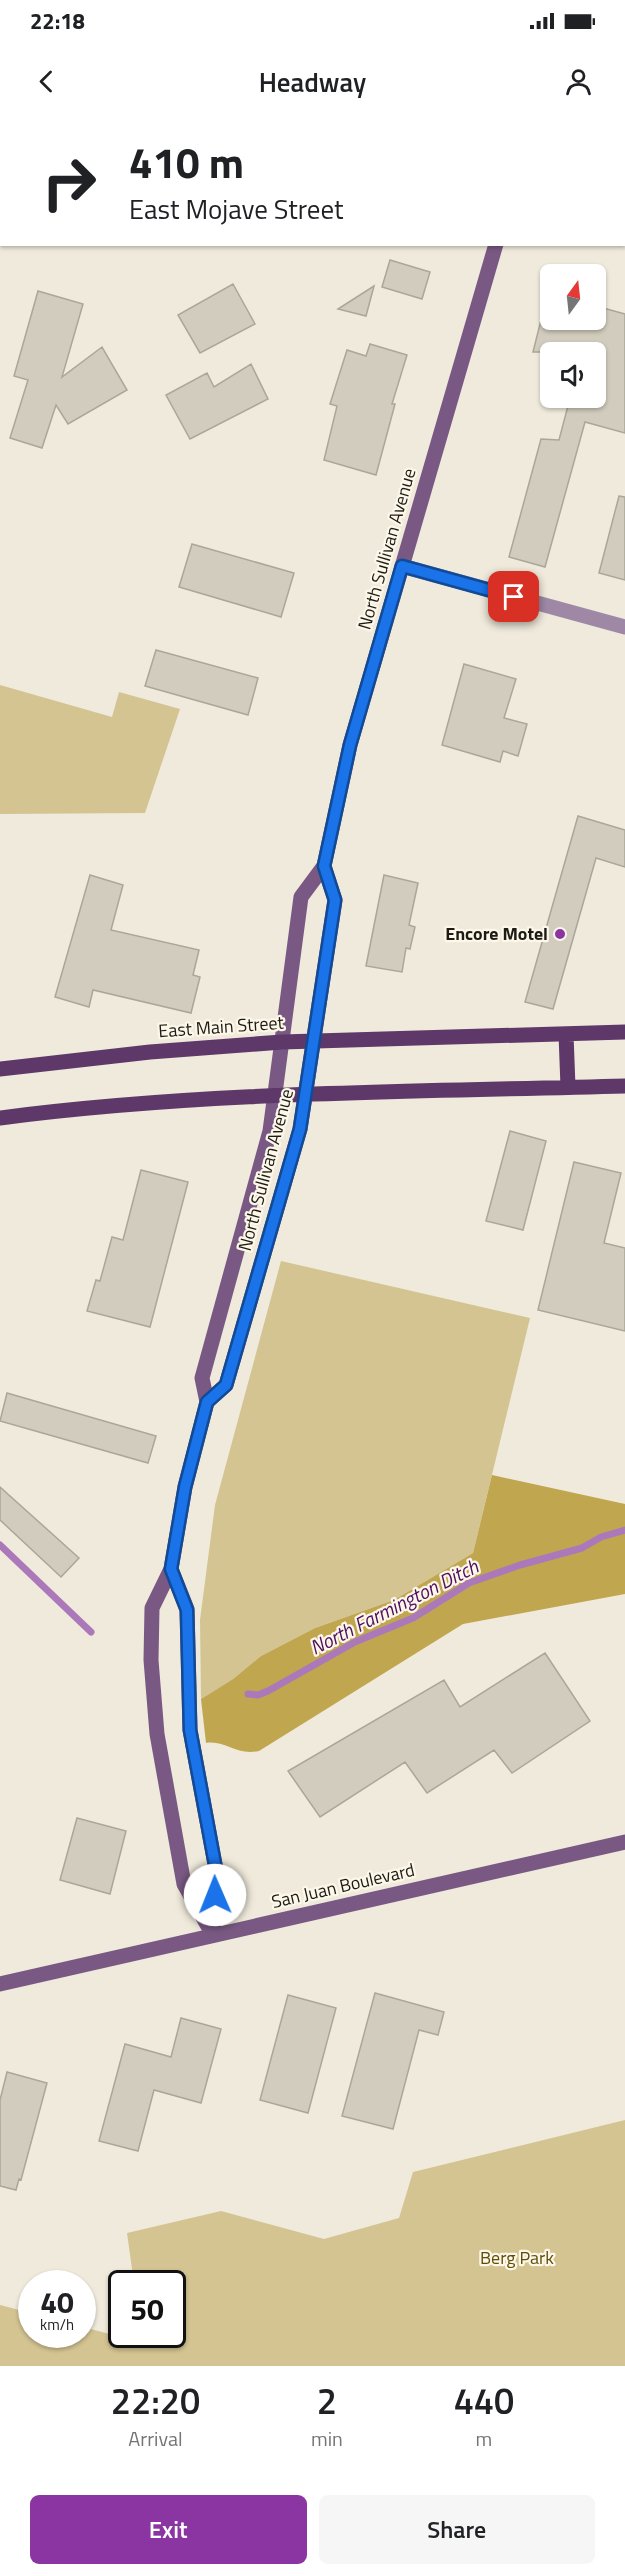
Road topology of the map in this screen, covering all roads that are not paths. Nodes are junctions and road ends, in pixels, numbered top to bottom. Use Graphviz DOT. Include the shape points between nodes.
graph roads {
  1 [pos="495,246"];
  2 [pos="402,566"];
  3 [pos="625,627"];
  4 [pos="324,866"];
  5 [pos="625,1032"];
  6 [pos="566,1034"];
  7 [pos="315,1041"];
  8 [pos="282,1042"];
  9 [pos="0,1069"];
  10 [pos="625,1086"];
  11 [pos="568,1087"];
  12 [pos="307,1095"];
  13 [pos="275,1096"];
  14 [pos="0,1118"];
  15 [pos="207,1402"];
  16 [pos="171,1569"];
  17 [pos="625,1842"];
  18 [pos="213,1935"];
  19 [pos="0,1984"];
  1 -- 2 [label="main road, North Sullivan Avenue"];
  2 -- 3 [label="street"];
  2 -- 4 [label="main road, North Sullivan Avenue" via="350,745"];
  4 -- 7 [label="main road, North Sullivan Avenue" via="335,900"];
  4 -- 8 [label="main road, North Sullivan Avenue" via="301,897"];
  5 -- 6 [label="main road, East Main Street"];
  6 -- 7 [label="main road, East Main Street"];
  6 -- 11 [label="main road"];
  7 -- 8 [label="main road, East Main Street"];
  7 -- 12 [label="main road, North Sullivan Avenue"];
  8 -- 9 [label="main road, East Main Street"];
  8 -- 13 [label="main road, North Sullivan Avenue"];
  10 -- 11 [label="main road"];
  11 -- 12 [label="main road"];
  12 -- 13 [label="main road"];
  12 -- 15 [label="main road, North Sullivan Avenue" via="226,1385"];
  13 -- 14 [label="main road"];
  13 -- 15 [label="main road, North Sullivan Avenue" via="270,1131 202,1378"];
  15 -- 16 [label="main road, North Sullivan Avenue" via="185,1487"];
  16 -- 18 [label="main road" via="187,1610 190,1730 217,1875"];
  16 -- 18 [label="main road, North Sullivan Avenue" via="152,1608 151,1660 157,1734 184,1884"];
  17 -- 18 [label="main road, San Juan Boulevard"];
  18 -- 19 [label="main road, San Juan Boulevard"];
}
